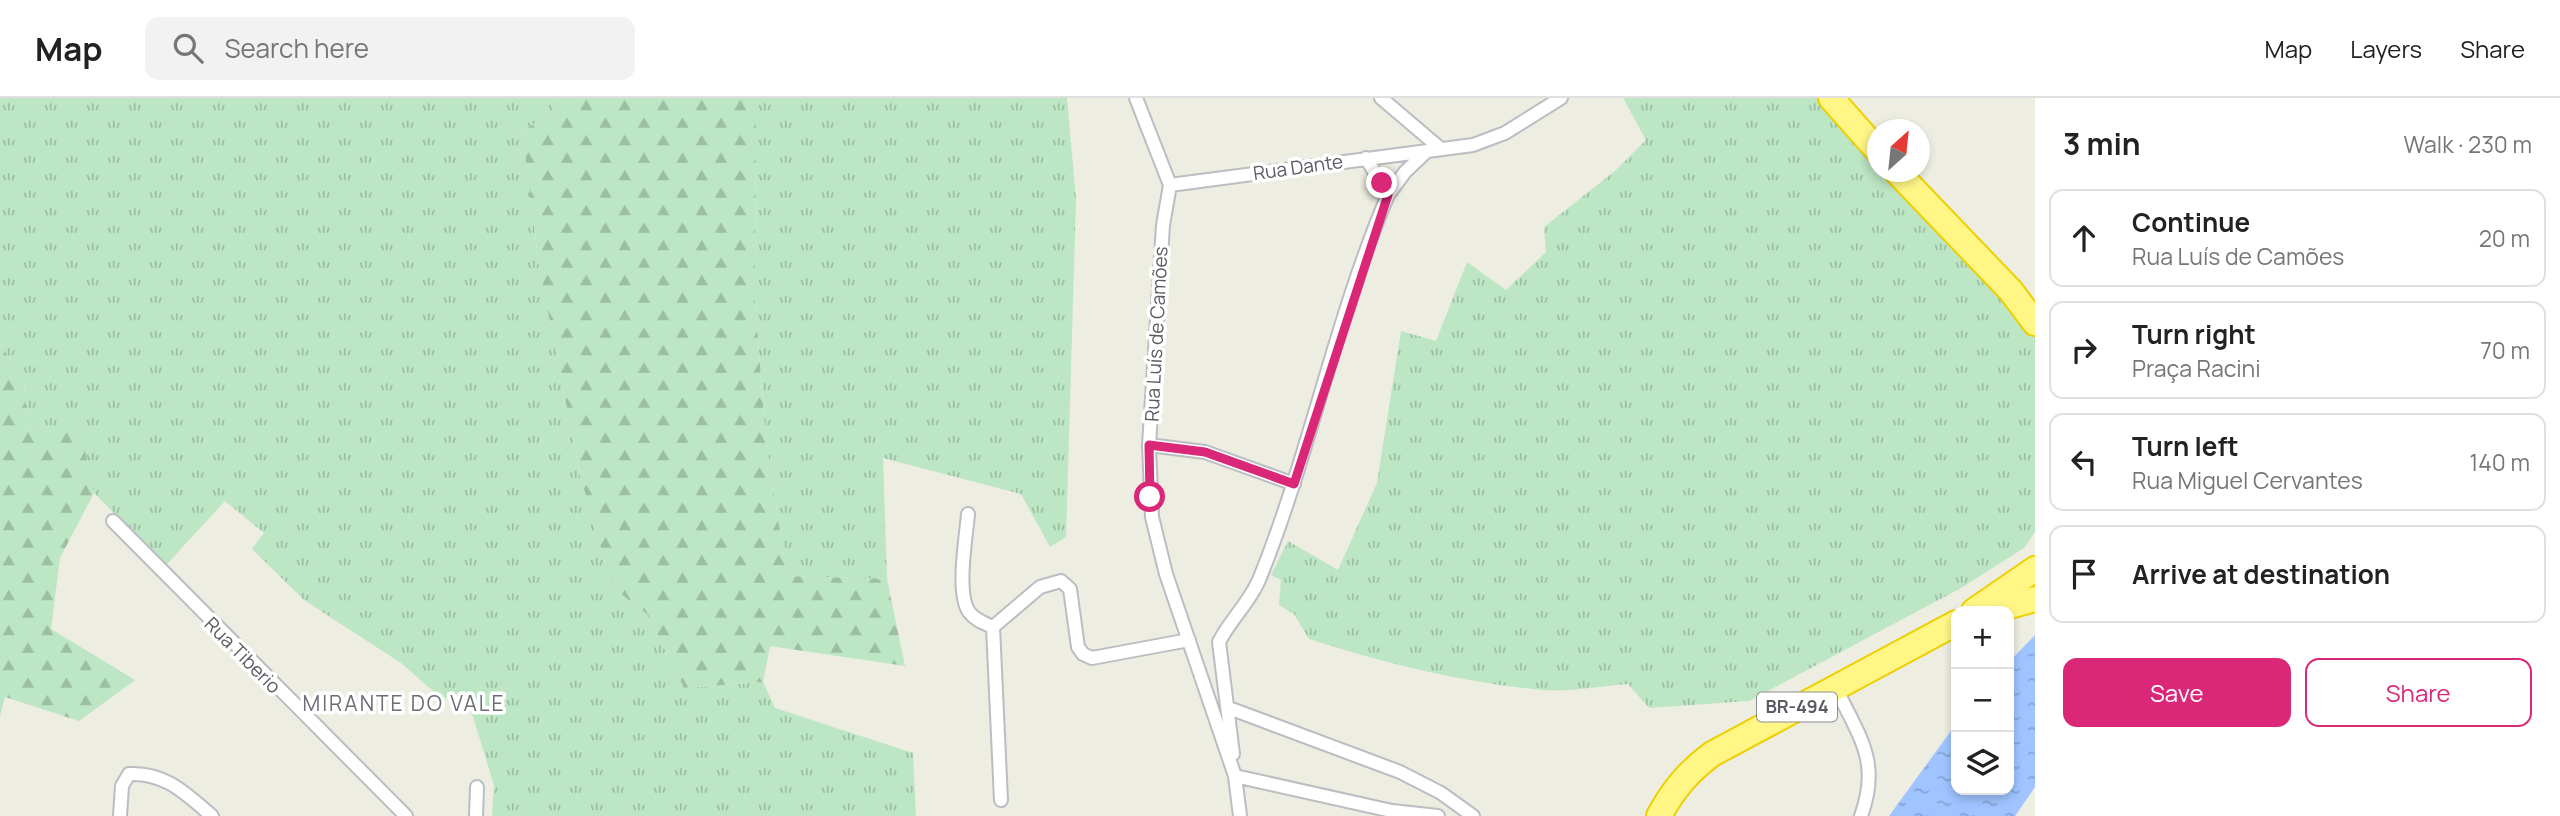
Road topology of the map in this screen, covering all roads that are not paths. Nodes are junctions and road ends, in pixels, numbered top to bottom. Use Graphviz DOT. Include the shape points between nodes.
graph roads {
  1 [pos="1136,98"];
  2 [pos="1381,98"];
  3 [pos="1561,98"];
  4 [pos="1830,98"];
  5 [pos="1867,139"];
  6 [pos="1441,149"];
  7 [pos="1427,152"];
  8 [pos="1366,158"];
  9 [pos="1907,182"];
  10 [pos="1170,185"];
  11 [pos="1388,195"];
  12 [pos="2035,323"];
  13 [pos="1149,445"];
  14 [pos="1294,484"];
  15 [pos="968,514"];
  16 [pos="113,521"];
  17 [pos="2035,569"];
  18 [pos="2035,599"];
  19 [pos="1981,606"];
  20 [pos="2010,606"];
  21 [pos="1951,625"];
  22 [pos="993,626"];
  23 [pos="1189,640"];
  24 [pos="1836,688"];
  25 [pos="1229,708"];
  26 [pos="1235,776"];
  27 [pos="477,787"];
  28 [pos="1441,793"];
  29 [pos="1000,800"];
  30 [pos="1467,813"];
  31 [pos="120,816"];
  32 [pos="212,816"];
  33 [pos="405,816"];
  34 [pos="476,816"];
  35 [pos="1240,816"];
  36 [pos="1439,816"];
  37 [pos="1659,816"];
  38 [pos="1861,816"];
  1 -- 10 [label="street"];
  2 -- 6 [label="street"];
  3 -- 6 [label="street, Rua Dante" via="1490,140"];
  4 -- 5 [label="highway"];
  6 -- 7 [label="street, Rua Dante"];
  7 -- 8 [label="street, Rua Dante"];
  7 -- 11 [label="street" via="1414,161"];
  8 -- 10 [label="street, Rua Dante"];
  8 -- 11 [label="street"];
  9 -- 12 [label="highway" via="2011,291"];
  10 -- 13 [label="street, Rua Luís de Camões" via="1163,225"];
  11 -- 14 [label="street"];
  13 -- 14 [label="street" via="1205,452"];
  13 -- 23 [label="street, Rua Luís de Camões" via="1156,543"];
  14 -- 25 [label="street" via="1258,581 1219,642"];
  15 -- 22 [label="street" via="964,597 969,612"];
  16 -- 33 [label="street, Rua Tiberio"];
  17 -- 19 [label="highway"];
  18 -- 20 [label="highway"];
  21 -- 24 [label="highway, BR-494"];
  22 -- 23 [label="street" via="1040,587 1061,581 1070,589 1083,654 1092,658"];
  22 -- 29 [label="street"];
  23 -- 26 [label="street, Rua Luís de Camões"];
  24 -- 37 [label="highway, BR-494" via="1712,754 1683,779"];
  24 -- 38 [label="street" via="1871,768"];
  25 -- 26 [label="street"];
  25 -- 28 [label="street" via="1364,757"];
  26 -- 35 [label="street, Rua Luís de Camões"];
  26 -- 36 [label="street" via="1392,811"];
  27 -- 34 [label="street"];
  28 -- 30 [label="street"];
  28 -- 36 [label="street"];
  30 -- 36 [label="street"];
  31 -- 32 [label="street" via="122,786 129,774 146,773 177,786"];
}
